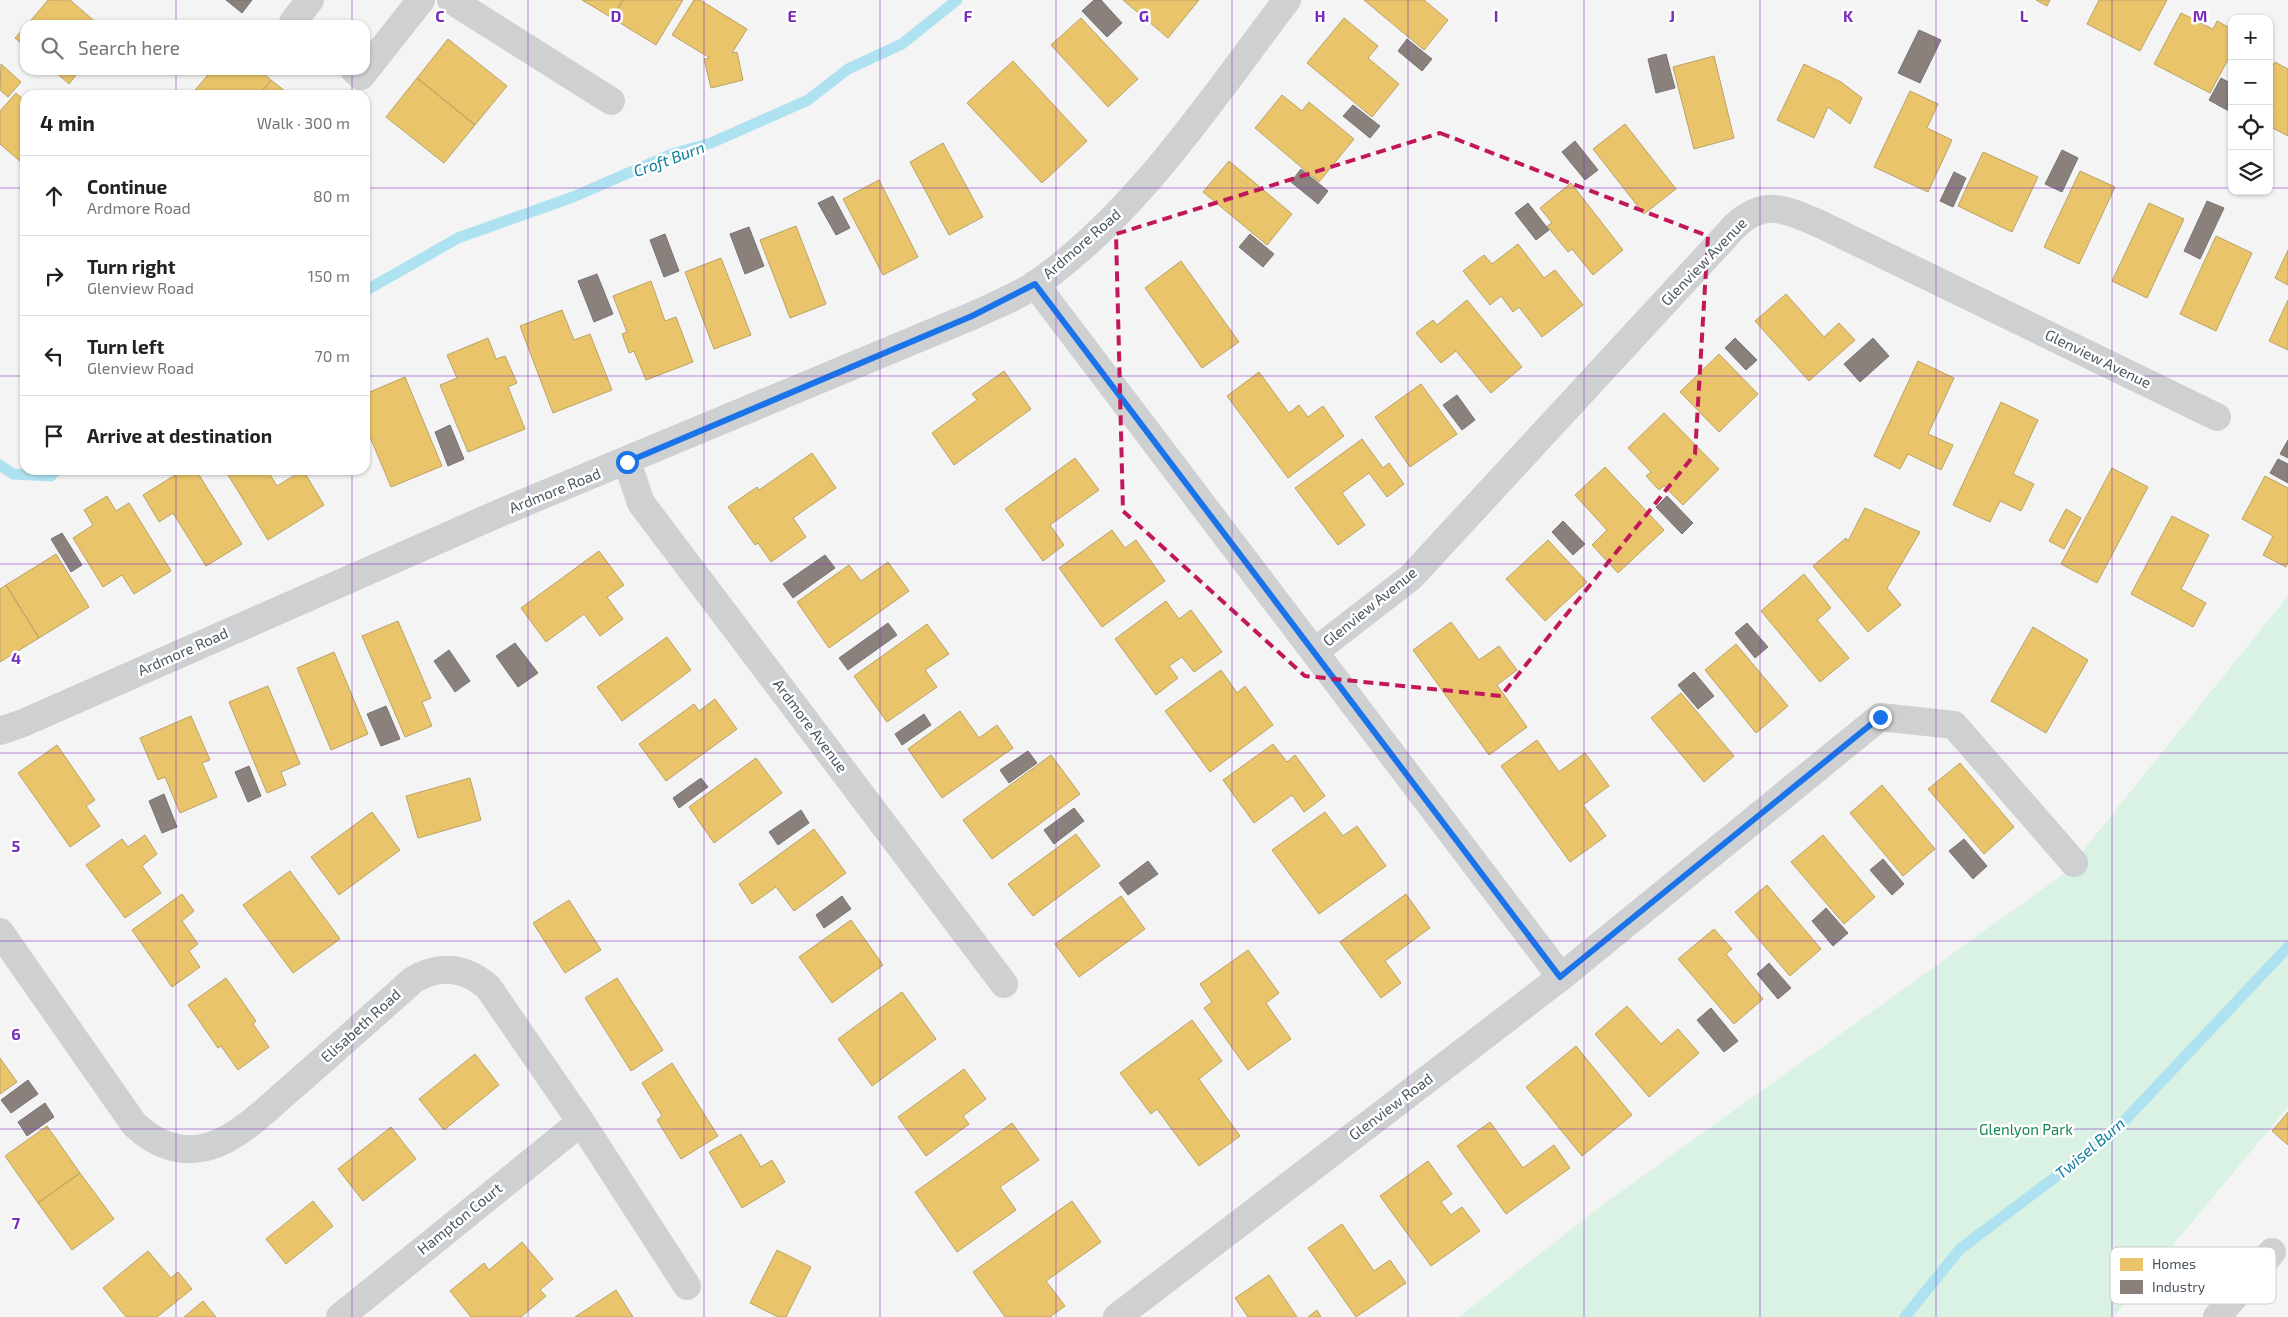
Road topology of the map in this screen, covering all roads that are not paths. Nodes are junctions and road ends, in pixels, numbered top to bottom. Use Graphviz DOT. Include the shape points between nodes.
graph roads {
  1 [pos="310,0"];
  2 [pos="421,0"];
  3 [pos="451,0"];
  4 [pos="1287,0"];
  5 [pos="295,20"];
  6 [pos="370,65"];
  7 [pos="611,101"];
  8 [pos="1035,284"];
  9 [pos="2217,418"];
  10 [pos="627,462"];
  11 [pos="1314,652"];
  12 [pos="0,731"];
  13 [pos="2074,863"];
  14 [pos="0,932"];
  15 [pos="1560,977"];
  16 [pos="1004,984"];
  17 [pos="581,1122"];
  18 [pos="687,1286"];
  19 [pos="2228,1304"];
  20 [pos="340,1317"];
  21 [pos="1117,1317"];
  22 [pos="2217,1317"];
  1 -- 5 [label="street"];
  2 -- 6 [label="street"];
  3 -- 7 [label="street"];
  4 -- 8 [label="street, Ardmore Road" via="1181,140 1114,220"];
  8 -- 10 [label="street, Ardmore Road" via="972,316"];
  8 -- 11 [label="street"];
  9 -- 11 [label="street, Glenview Avenue" via="1820,224 1785,209 1757,211 1736,226 1411,577"];
  10 -- 12 [label="street, Ardmore Road" via="502,512"];
  10 -- 16 [label="street, Ardmore Avenue" via="641,503"];
  11 -- 15 [label="street"];
  13 -- 15 [label="street, Glenview Road" via="1954,725 1880,717"];
  14 -- 17 [label="street, Elisabeth Road" via="134,1124 160,1143 194,1150 226,1140 277,1100 413,980 430,971 450,968 477,978 488,987"];
  15 -- 21 [label="street, Glenview Road"];
  17 -- 18 [label="street, Elisabeth Road"];
  17 -- 20 [label="street, Hampton Court"];
  19 -- 22 [label="street"];
}
